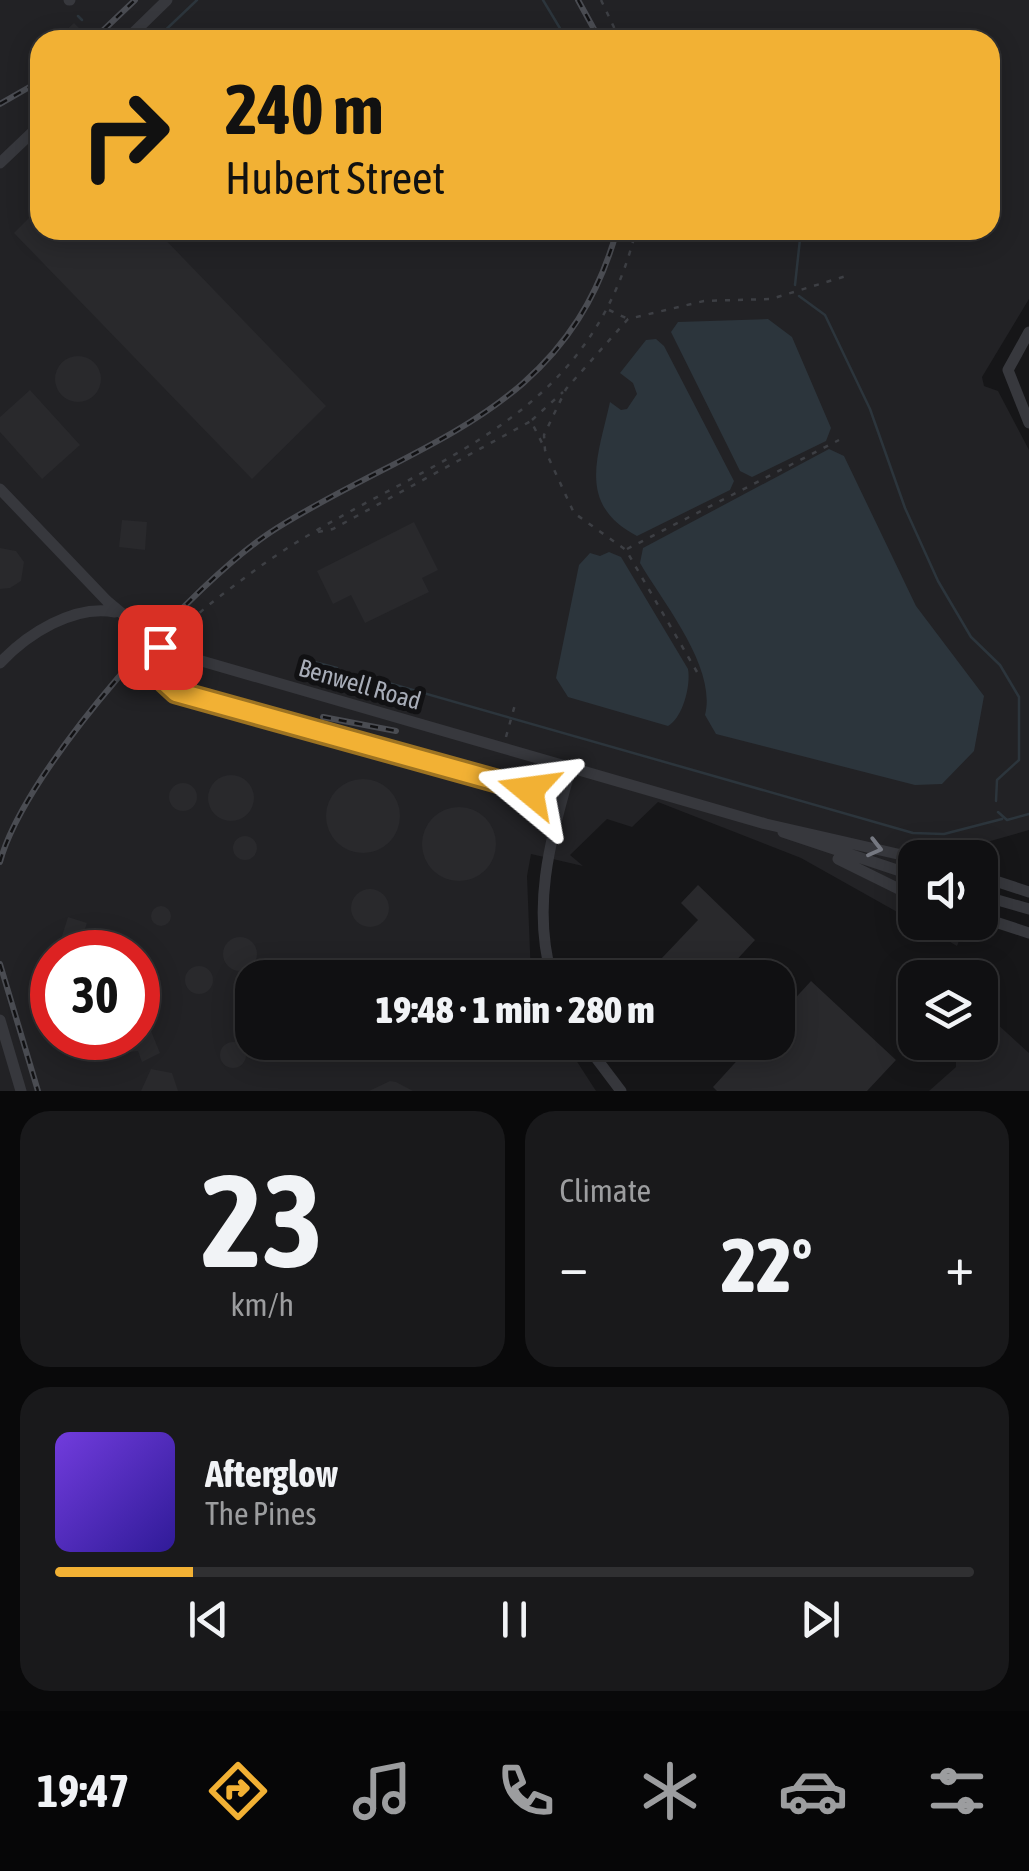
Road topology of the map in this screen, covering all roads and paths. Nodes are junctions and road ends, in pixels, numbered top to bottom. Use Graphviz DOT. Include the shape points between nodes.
graph roads {
  1 [pos="167,0"];
  2 [pos="601,0"];
  3 [pos="136,30"];
  4 [pos="615,30"];
  5 [pos="30,134"];
  6 [pos="0,163"];
  7 [pos="632,240"];
  8 [pos="846,276"];
  9 [pos="608,309"];
  10 [pos="628,319"];
  11 [pos="1029,332"];
  12 [pos="566,389"];
  13 [pos="530,420"];
  14 [pos="1029,424"];
  15 [pos="839,440"];
  16 [pos="546,450"];
  17 [pos="0,489"];
  18 [pos="314,533"];
  19 [pos="626,550"];
  20 [pos="119,613"];
  21 [pos="167,651"];
  22 [pos="0,663"];
  23 [pos="697,672"];
  24 [pos="516,701"];
  25 [pos="503,748"];
  26 [pos="571,767"];
  27 [pos="562,799"];
  28 [pos="766,824"];
  29 [pos="810,844"];
  30 [pos="898,854"];
  31 [pos="898,871"];
  32 [pos="998,882"];
  33 [pos="898,888"];
  34 [pos="1029,892"];
  35 [pos="998,900"];
  36 [pos="1029,909"];
  37 [pos="998,923"];
  38 [pos="1029,933"];
  39 [pos="548,960"];
  40 [pos="0,1020"];
  41 [pos="597,1060"];
  42 [pos="20,1091"];
  43 [pos="620,1091"];
  1 -- 3 [label="street"];
  2 -- 4 [label="path"];
  5 -- 6 [label="street"];
  7 -- 9 [label="path"];
  8 -- 10 [label="path" via="771,299 704,301"];
  9 -- 10 [label="path"];
  9 -- 18 [label="path" via="558,380 517,417"];
  10 -- 12 [label="path"];
  11 -- 14 [label="street" via="1008,370"];
  12 -- 13 [label="path"];
  12 -- 16 [label="path" via="544,435"];
  13 -- 16 [label="path"];
  13 -- 18 [label="path"];
  15 -- 19 [label="path"];
  16 -- 19 [label="path" via="574,513"];
  17 -- 20 [label="street, Benwell Road"];
  18 -- 21 [label="path" via="199,613"];
  19 -- 23 [label="path"];
  20 -- 21 [label="street, Benwell Road"];
  20 -- 22 [label="street" via="96,610 60,622"];
  21 -- 25 [label="street, Benwell Road"];
  21 -- 27 [label="street" via="162,679 176,692"];
  24 -- 25 [label="path"];
  25 -- 26 [label="street, Benwell Road"];
  26 -- 27 [label="street"];
  26 -- 28 [label="street, Benwell Road"];
  27 -- 39 [label="street" via="541,893"];
  28 -- 29 [label="street, Benwell Road"];
  28 -- 30 [label="street, Benwell Road, one-way"];
  29 -- 31 [label="street, Benwell Road"];
  29 -- 33 [label="street, Benwell Road"];
  32 -- 34 [label="street"];
  35 -- 36 [label="street"];
  37 -- 38 [label="street"];
  40 -- 42 [label="street"];
  41 -- 43 [label="street"];
}
